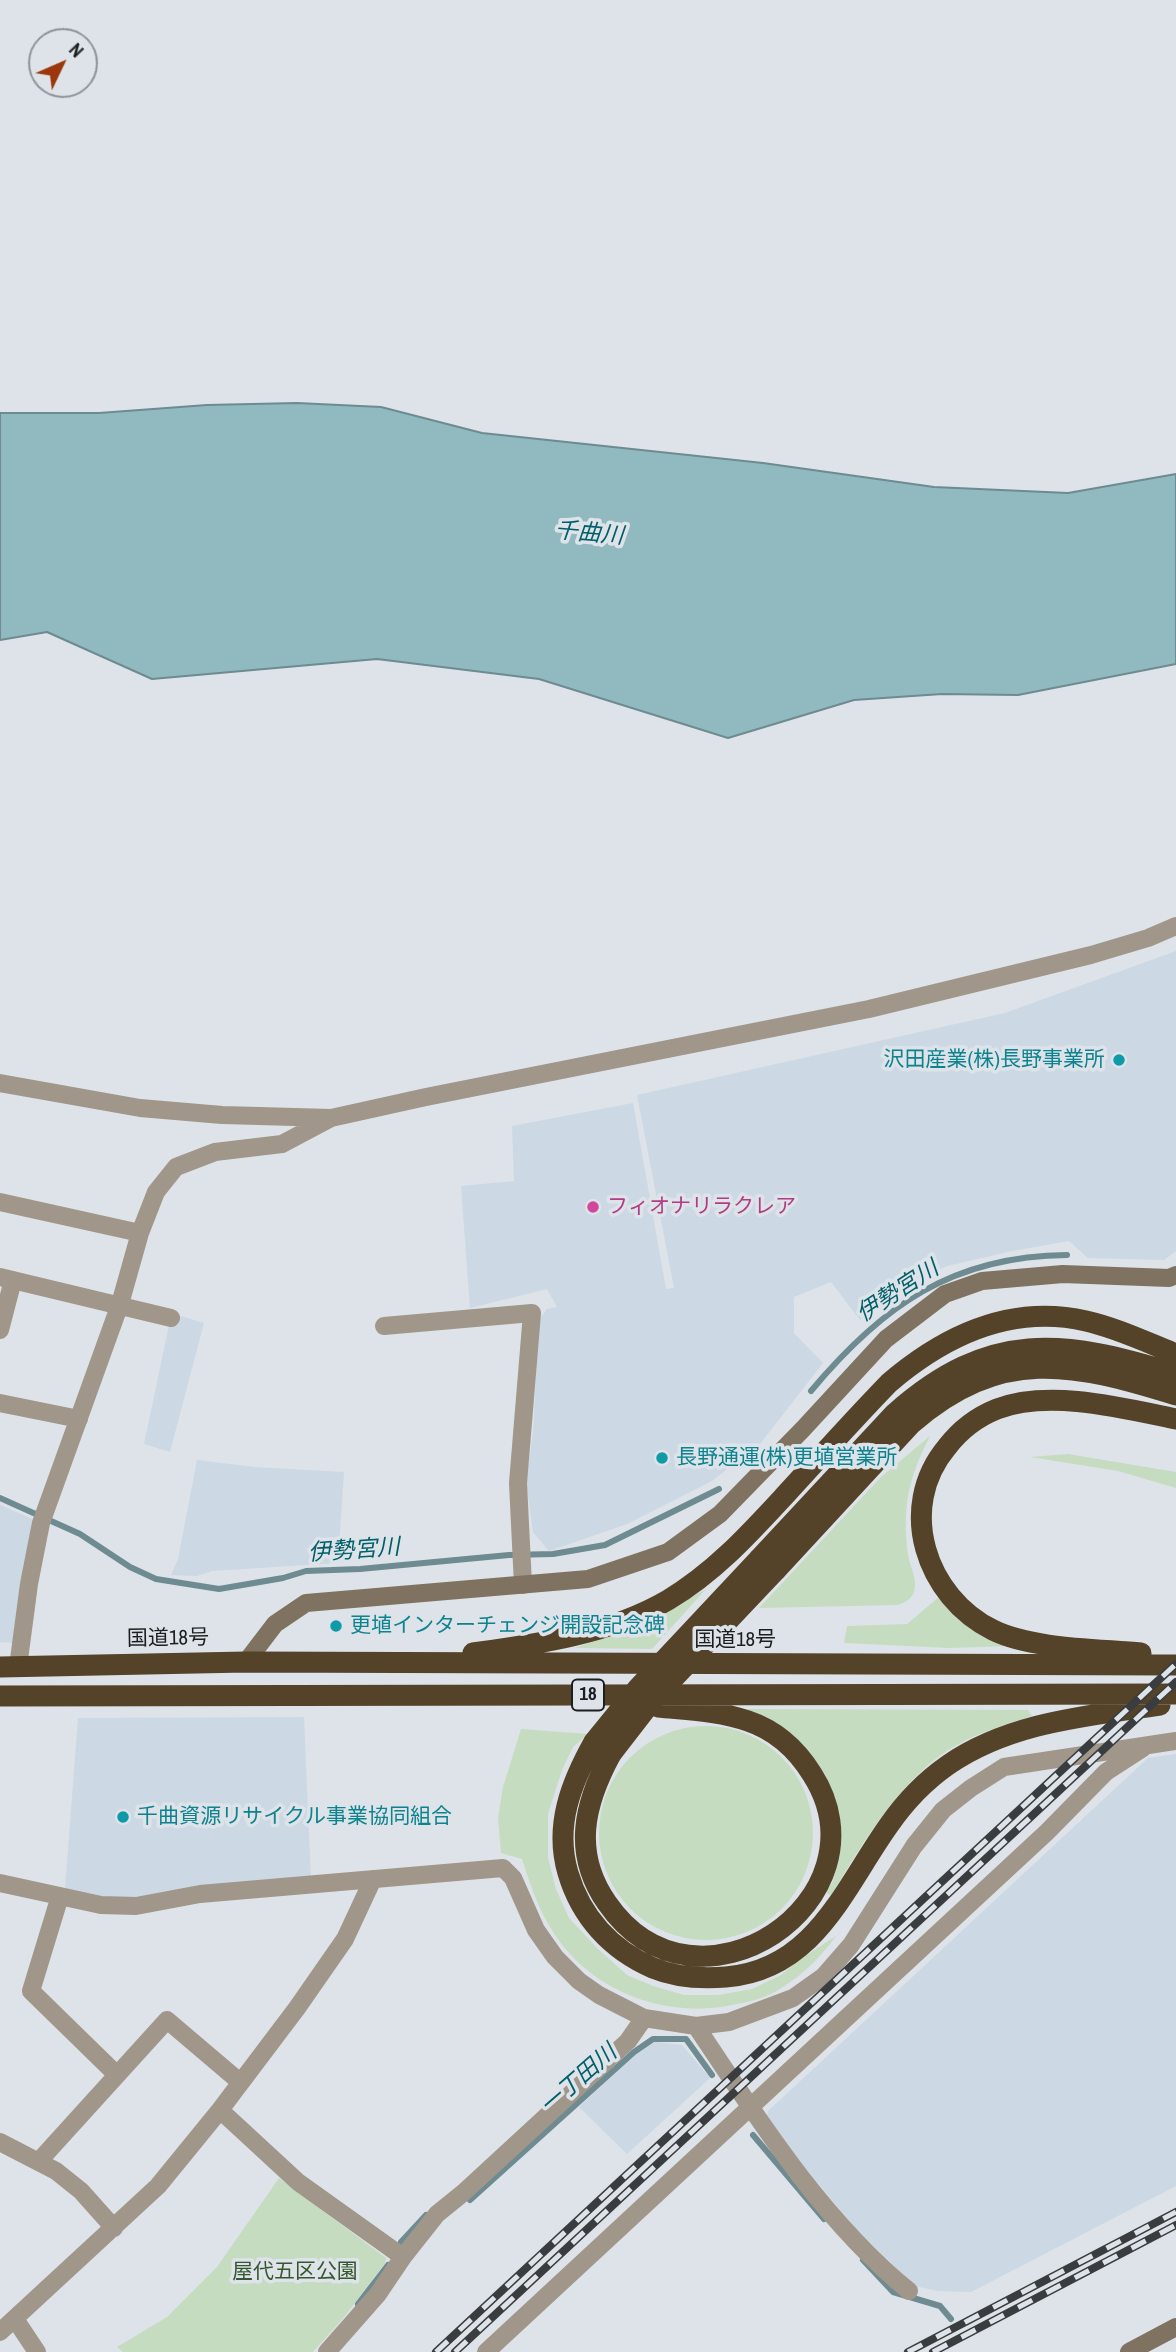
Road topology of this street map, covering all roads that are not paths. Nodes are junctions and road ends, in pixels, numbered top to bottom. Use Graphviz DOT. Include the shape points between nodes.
graph roads {
  1 [pos="1176,926"];
  2 [pos="0,1083"];
  3 [pos="331,1118"];
  4 [pos="0,1202"];
  5 [pos="140,1233"];
  6 [pos="1176,1275"];
  7 [pos="7,1279"];
  8 [pos="120,1304"];
  9 [pos="171,1318"];
  10 [pos="384,1326"];
  11 [pos="0,1330"];
  12 [pos="1176,1354"];
  13 [pos="1176,1374"];
  14 [pos="1176,1395"];
  15 [pos="0,1402"];
  16 [pos="79,1419"];
  17 [pos="1176,1419"];
  18 [pos="767,1564"];
  19 [pos="523,1585"];
  20 [pos="1176,1656"];
  21 [pos="246,1662"];
  22 [pos="398,1664"];
  23 [pos="1176,1665"];
  24 [pos="9,1667"];
  25 [pos="1176,1694"];
  26 [pos="0,1696"];
  27 [pos="517,1696"];
  28 [pos="1176,1702"];
  29 [pos="1176,1741"];
  30 [pos="1149,1744"];
  31 [pos="603,1748"];
  32 [pos="373,1879"];
  33 [pos="0,1883"];
  34 [pos="60,1896"];
  35 [pos="643,2018"];
  36 [pos="696,2026"];
  37 [pos="117,2075"];
  38 [pos="240,2082"];
  39 [pos="749,2107"];
  40 [pos="220,2110"];
  41 [pos="0,2142"];
  42 [pos="39,2161"];
  43 [pos="114,2228"];
  44 [pos="403,2257"];
  45 [pos="909,2291"];
  46 [pos="15,2319"];
  47 [pos="1176,2327"];
  48 [pos="0,2332"];
  49 [pos="37,2352"];
  50 [pos="327,2352"];
  51 [pos="486,2352"];
  52 [pos="1129,2352"];
  1 -- 3 [label="street" via="1091,955 869,1009"];
  2 -- 3 [label="street" via="140,1108"];
  3 -- 5 [label="street" via="282,1144 215,1152 176,1167 156,1192"];
  4 -- 5 [label="street"];
  5 -- 8 [label="street"];
  6 -- 19 [label="street" via="1063,1274 982,1281 945,1294 886,1339 720,1514 668,1552 587,1579"];
  7 -- 8 [label="street"];
  7 -- 11 [label="street"];
  8 -- 9 [label="street"];
  8 -- 16 [label="street"];
  10 -- 19 [label="street" via="532,1313 518,1483"];
  12 -- 22 [label="highway" via="1083,1320 1012,1320 961,1334 889,1383 732,1552 666,1601 571,1636"];
  13 -- 18 [label="highway" via="1107,1354 1053,1348 1002,1353 955,1370 895,1413"];
  14 -- 18 [label="highway" via="1072,1368 1021,1369 973,1383 911,1424"];
  15 -- 16 [label="street"];
  16 -- 24 [label="street" via="43,1517"];
  17 -- 20 [label="highway" via="1046,1399 997,1409 974,1420 940,1455 922,1497 920,1521 931,1568 943,1588 967,1614 996,1632 1050,1644"];
  18 -- 31 [label="highway, bridge" via="652,1701"];
  19 -- 21 [label="street" via="306,1603 275,1624"];
  21 -- 22 [label="highway, 国道18号 / 18"];
  21 -- 24 [label="highway, 国道18号 / 18"];
  22 -- 23 [label="highway, 国道18号 / 18"];
  25 -- 27 [label="highway, 18"];
  26 -- 27 [label="highway, 18"];
  27 -- 31 [label="highway" via="727,1715 759,1726 788,1744 819,1784 830,1824 824,1871 800,1912 762,1943 718,1956 672,1951 631,1929 600,1893 586,1850 588,1803"];
  28 -- 31 [label="highway" via="1050,1723 971,1750 906,1804 840,1902 805,1943 785,1958 737,1976 687,1978 638,1962 600,1932 584,1912 566,1866 564,1814 571,1790"];
  29 -- 30 [label="street"];
  30 -- 36 [label="street" via="1004,1767 943,1810 824,1976 793,1998 760,2012"];
  30 -- 39 [label="street" via="1106,1772"];
  32 -- 34 [label="street" via="200,1894 136,1906 101,1905"];
  32 -- 35 [label="street" via="503,1868 513,1878 536,1930 555,1957 599,1995"];
  32 -- 38 [label="street" via="345,1938"];
  33 -- 34 [label="street"];
  34 -- 37 [label="street" via="31,1991"];
  35 -- 36 [label="street"];
  35 -- 44 [label="street" via="628,2041 437,2214"];
  36 -- 39 [label="street"];
  37 -- 38 [label="street" via="167,2020"];
  37 -- 42 [label="street"];
  38 -- 40 [label="street"];
  39 -- 45 [label="street" via="831,2214"];
  39 -- 51 [label="street"];
  40 -- 43 [label="street" via="158,2186"];
  40 -- 44 [label="street" via="298,2182"];
  41 -- 42 [label="street"];
  42 -- 43 [label="street" via="81,2191"];
  43 -- 46 [label="street"];
  44 -- 50 [label="street" via="378,2294"];
  46 -- 48 [label="street"];
  46 -- 49 [label="street"];
  47 -- 52 [label="street"];
}
